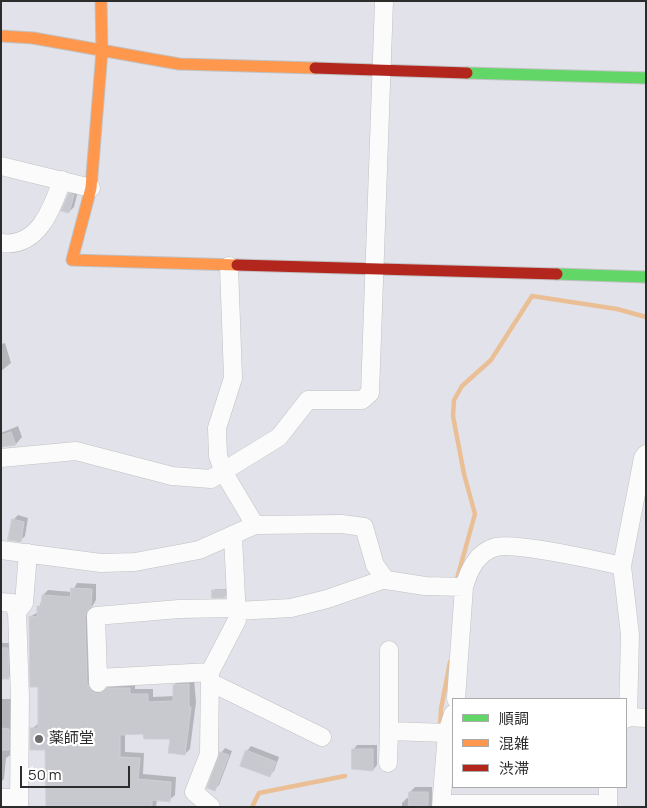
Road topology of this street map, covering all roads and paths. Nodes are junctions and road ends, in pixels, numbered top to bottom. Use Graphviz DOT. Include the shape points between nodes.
graph roads {
  1 [pos="101,1"];
  2 [pos="384,1"];
  3 [pos="1,36"];
  4 [pos="102,51"];
  5 [pos="382,69"];
  6 [pos="646,78"];
  7 [pos="1,166"];
  8 [pos="62,180"];
  9 [pos="92,188"];
  10 [pos="1,243"];
  11 [pos="230,266"];
  12 [pos="375,270"];
  13 [pos="646,277"];
  14 [pos="646,454"];
  15 [pos="1,458"];
  16 [pos="224,473"];
  17 [pos="255,525"];
  18 [pos="232,536"];
  19 [pos="1,550"];
  20 [pos="28,554"];
  21 [pos="622,566"];
  22 [pos="385,579"];
  23 [pos="458,587"];
  24 [pos="1,602"];
  25 [pos="236,610"];
  26 [pos="17,612"];
  27 [pos="389,650"];
  28 [pos="210,677"];
  29 [pos="456,698"];
  30 [pos="452,716"];
  31 [pos="627,718"];
  32 [pos="646,718"];
  33 [pos="389,731"];
  34 [pos="445,733"];
  35 [pos="322,737"];
  36 [pos="388,763"];
  37 [pos="608,788"];
  38 [pos="13,801"];
  39 [pos="442,805"];
  40 [pos="608,806"];
  41 [pos="211,807"];
  1 -- 4 [label="street"];
  2 -- 5 [label="street"];
  3 -- 4 [label="street" via="33,38"];
  4 -- 5 [label="street" via="178,64"];
  4 -- 9 [label="street"];
  5 -- 6 [label="street"];
  5 -- 12 [label="street"];
  7 -- 8 [label="street"];
  8 -- 9 [label="street"];
  8 -- 10 [label="street" via="44,223 18,243"];
  9 -- 11 [label="street" via="72,260"];
  11 -- 12 [label="street"];
  11 -- 16 [label="street" via="233,378 217,428 218,456"];
  12 -- 13 [label="street"];
  12 -- 16 [label="street" via="370,393 362,400 308,400 279,437"];
  14 -- 21 [label="street"];
  15 -- 16 [label="street" via="76,451 172,476 211,479"];
  16 -- 17 [label="street"];
  17 -- 18 [label="street"];
  17 -- 22 [label="street" via="342,524 364,527 375,566"];
  18 -- 20 [label="street" via="199,550 135,562 101,563"];
  18 -- 25 [label="street"];
  19 -- 20 [label="street"];
  20 -- 26 [label="street" via="24,603"];
  21 -- 23 [label="street" via="498,546 482,554"];
  21 -- 31 [label="street" via="630,635"];
  22 -- 23 [label="street" via="425,586"];
  22 -- 25 [label="street" via="291,608"];
  23 -- 29 [label="street"];
  24 -- 26 [label="street" via="12,602"];
  25 -- 28 [label="street" via="237,620"];
  25 -- 28 [label="street" via="179,609 96,616 98,681"];
  26 -- 38 [label="street" via="20,697"];
  27 -- 33 [label="street"];
  28 -- 35 [label="street"];
  28 -- 41 [label="street" via="209,754 194,792"];
  30 -- 34 [label="street"];
  31 -- 32 [label="street"];
  33 -- 34 [label="street"];
  33 -- 36 [label="street"];
  34 -- 39 [label="street"];
  37 -- 40 [label="street"];
  39 -- 40 [label="street"];
}
